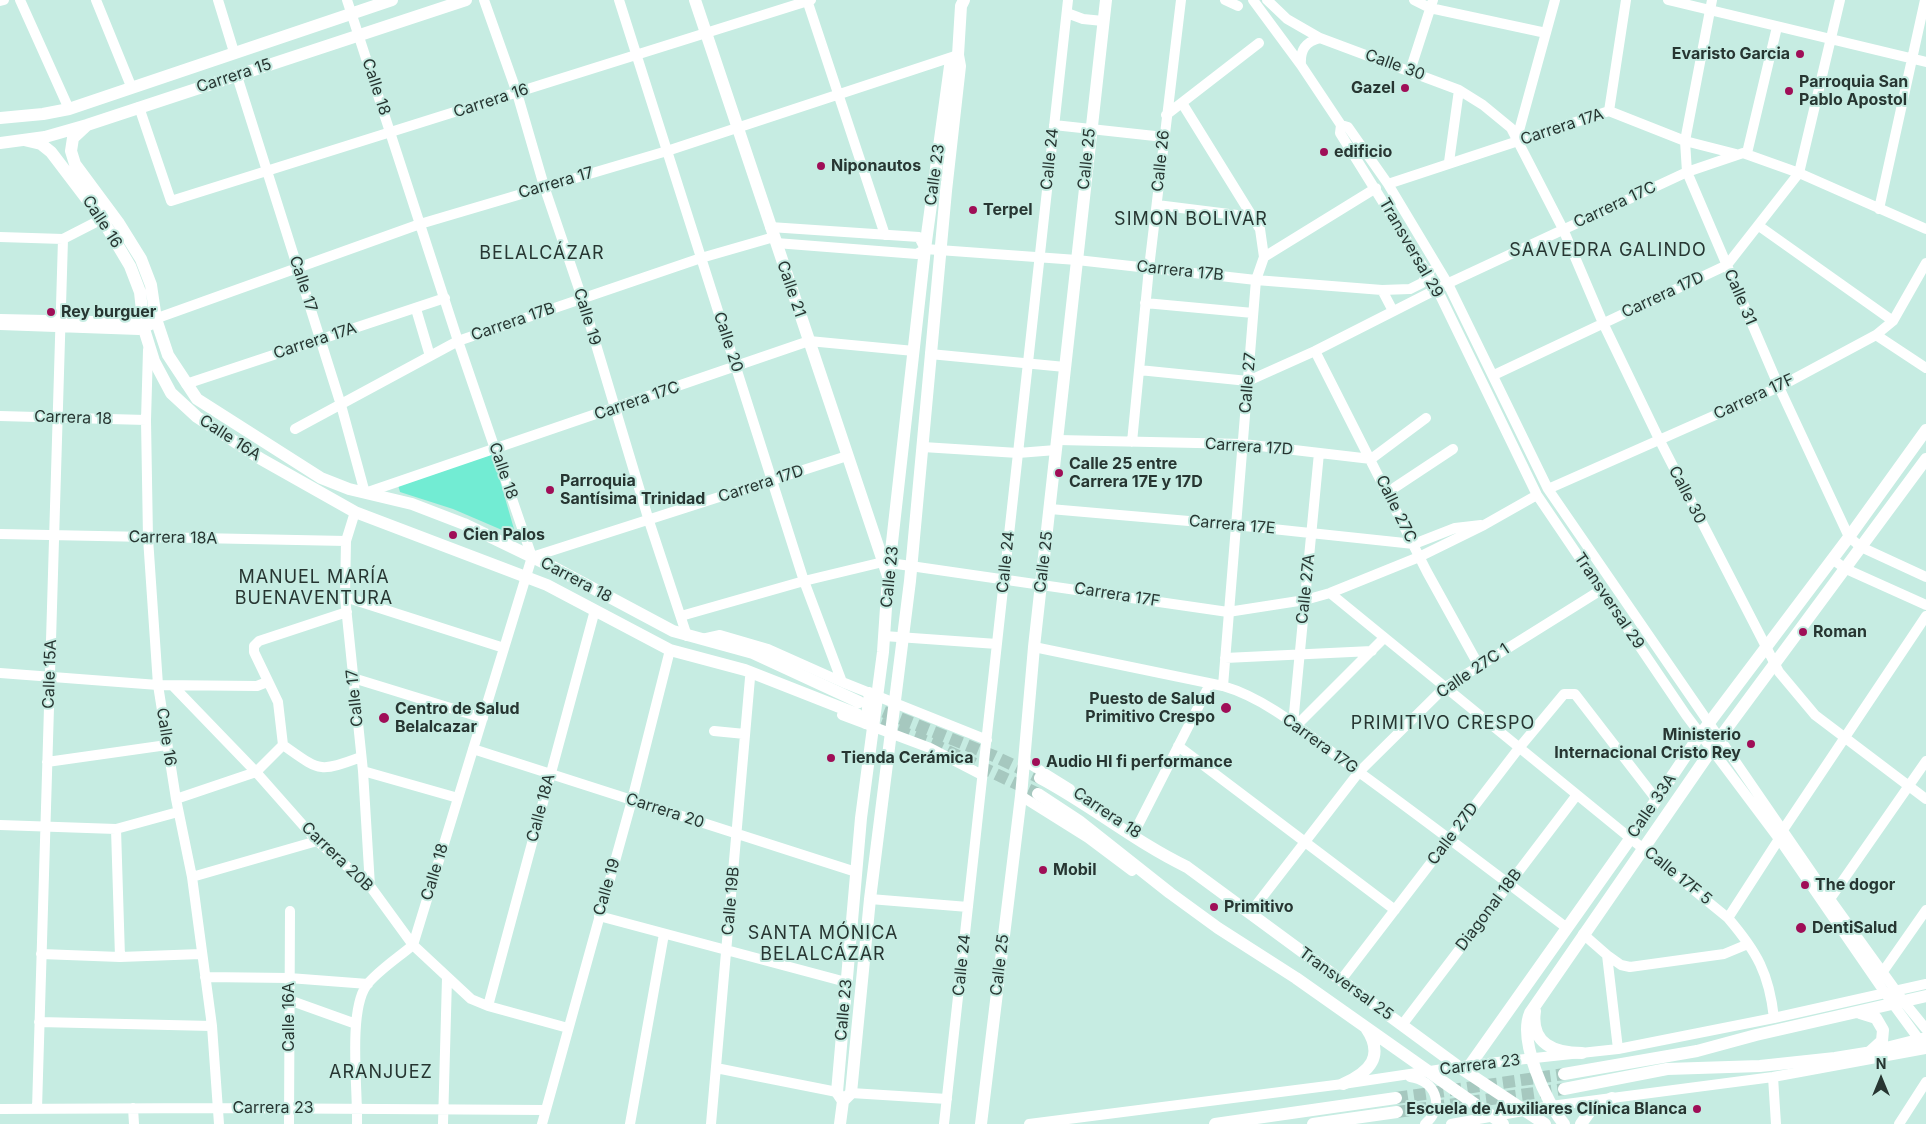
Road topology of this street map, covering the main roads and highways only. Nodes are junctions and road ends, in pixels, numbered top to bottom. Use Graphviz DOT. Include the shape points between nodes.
graph roads {
  1 [pos="392,0"];
  2 [pos="466,0"];
  3 [pos="695,0"];
  4 [pos="1106,0"];
  5 [pos="962,2"];
  6 [pos="958,54"];
  7 [pos="0,118"];
  8 [pos="87,125"];
  9 [pos="24,140"];
  10 [pos="2,143"];
  11 [pos="156,318"];
  12 [pos="143,325"];
  13 [pos="1926,430"];
  14 [pos="1926,459"];
  15 [pos="365,493"];
  16 [pos="355,512"];
  17 [pos="887,562"];
  18 [pos="888,578"];
  19 [pos="864,717"];
  20 [pos="1040,778"];
  21 [pos="883,790"];
  22 [pos="1038,794"];
  23 [pos="863,806"];
  24 [pos="1146,846"];
  25 [pos="1134,863"];
  26 [pos="1926,996"];
  27 [pos="1541,998"];
  28 [pos="1858,1013"];
  29 [pos="1363,1024"];
  30 [pos="1925,1041"];
  31 [pos="1582,1053"];
  32 [pos="1866,1053"];
  33 [pos="1464,1066"];
  34 [pos="1564,1074"];
  35 [pos="1343,1084"];
  36 [pos="1564,1089"];
  37 [pos="1396,1098"];
  38 [pos="1612,1098"];
  39 [pos="842,1104"];
  40 [pos="1397,1112"];
  41 [pos="982,1118"];
  42 [pos="1497,1120"];
  43 [pos="835,1124"];
  44 [pos="989,1124"];
  45 [pos="1215,1124"];
  46 [pos="1313,1124"];
  47 [pos="1545,1124"];
  48 [pos="1564,1124"];
  49 [pos="1581,1124"];
  1 -- 7 [label="main road, Carrera 15" via="69,109"];
  2 -- 8 [label="main road, Carrera 15"];
  3 -- 17 [label="main road, Calle 21" via="847,456"];
  4 -- 41 [label="main road, Calle 25" via="1034,647 1021,796"];
  5 -- 6 [label="main road, Calle 23"];
  6 -- 17 [label="main road, Calle 23" via="950,66"];
  6 -- 21 [label="main road, Calle 23" via="960,66 911,565"];
  8 -- 9 [label="main road, Carrera 15"];
  8 -- 11 [label="main road, Calle 16" via="73,138 72,157 141,259 151,285"];
  9 -- 10 [label="main road, Carrera 15"];
  9 -- 12 [label="main road, Calle 16" via="41,144 51,152 102,219 130,266 140,292"];
  11 -- 15 [label="main road, Calle 16A" via="168,354 197,399 322,478"];
  12 -- 16 [label="main road, Calle 16A" via="148,347 171,393 197,417 261,459"];
  13 -- 33 [label="main road, Calle 33A" via="1705,729 1567,928"];
  14 -- 27 [label="main road, Calle 33A" via="1716,745"];
  15 -- 19 [label="main road, Carrera 18" via="412,504 464,524 661,626 772,660"];
  16 -- 19 [label="main road, Carrera 18" via="526,577 674,651 745,670"];
  17 -- 18 [label="main road, Calle 21"];
  18 -- 19 [label="main road, Calle 23" via="884,636 873,694"];
  19 -- 23 [label="main road, Calle 23"];
  20 -- 24 [label="main road, Carrera 18"];
  21 -- 23 [label="main road"];
  21 -- 39 [label="main road, Calle 23"];
  22 -- 25 [label="main road, Carrera 18"];
  23 -- 39 [label="main road, Calle 23" via="846,982"];
  24 -- 33 [label="main road, Transversal 25" via="1187,867 1402,1025"];
  25 -- 29 [label="main road, Transversal 25" via="1170,893"];
  26 -- 28 [label="main road"];
  27 -- 31 [label="main road" via="1534,1017 1540,1037 1557,1051"];
  27 -- 48 [label="main road, Calle 33A" via="1531,1010 1527,1023 1532,1058 1551,1106"];
  28 -- 32 [label="main road" via="1874,1016 1883,1030 1881,1043"];
  28 -- 34 [label="main road" via="1697,1051"];
  29 -- 35 [label="main road" via="1373,1041 1373,1059 1364,1073"];
  29 -- 42 [label="main road, Transversal 25"];
  30 -- 32 [label="main road"];
  32 -- 36 [label="main road" via="1776,1064 1667,1069"];
  33 -- 47 [label="main road, Transversal 25"];
  37 -- 45 [label="main road"];
  38 -- 49 [label="main road" via="1593,1107"];
  39 -- 43 [label="main road"];
  40 -- 46 [label="main road"];
  41 -- 44 [label="main road"];
}
